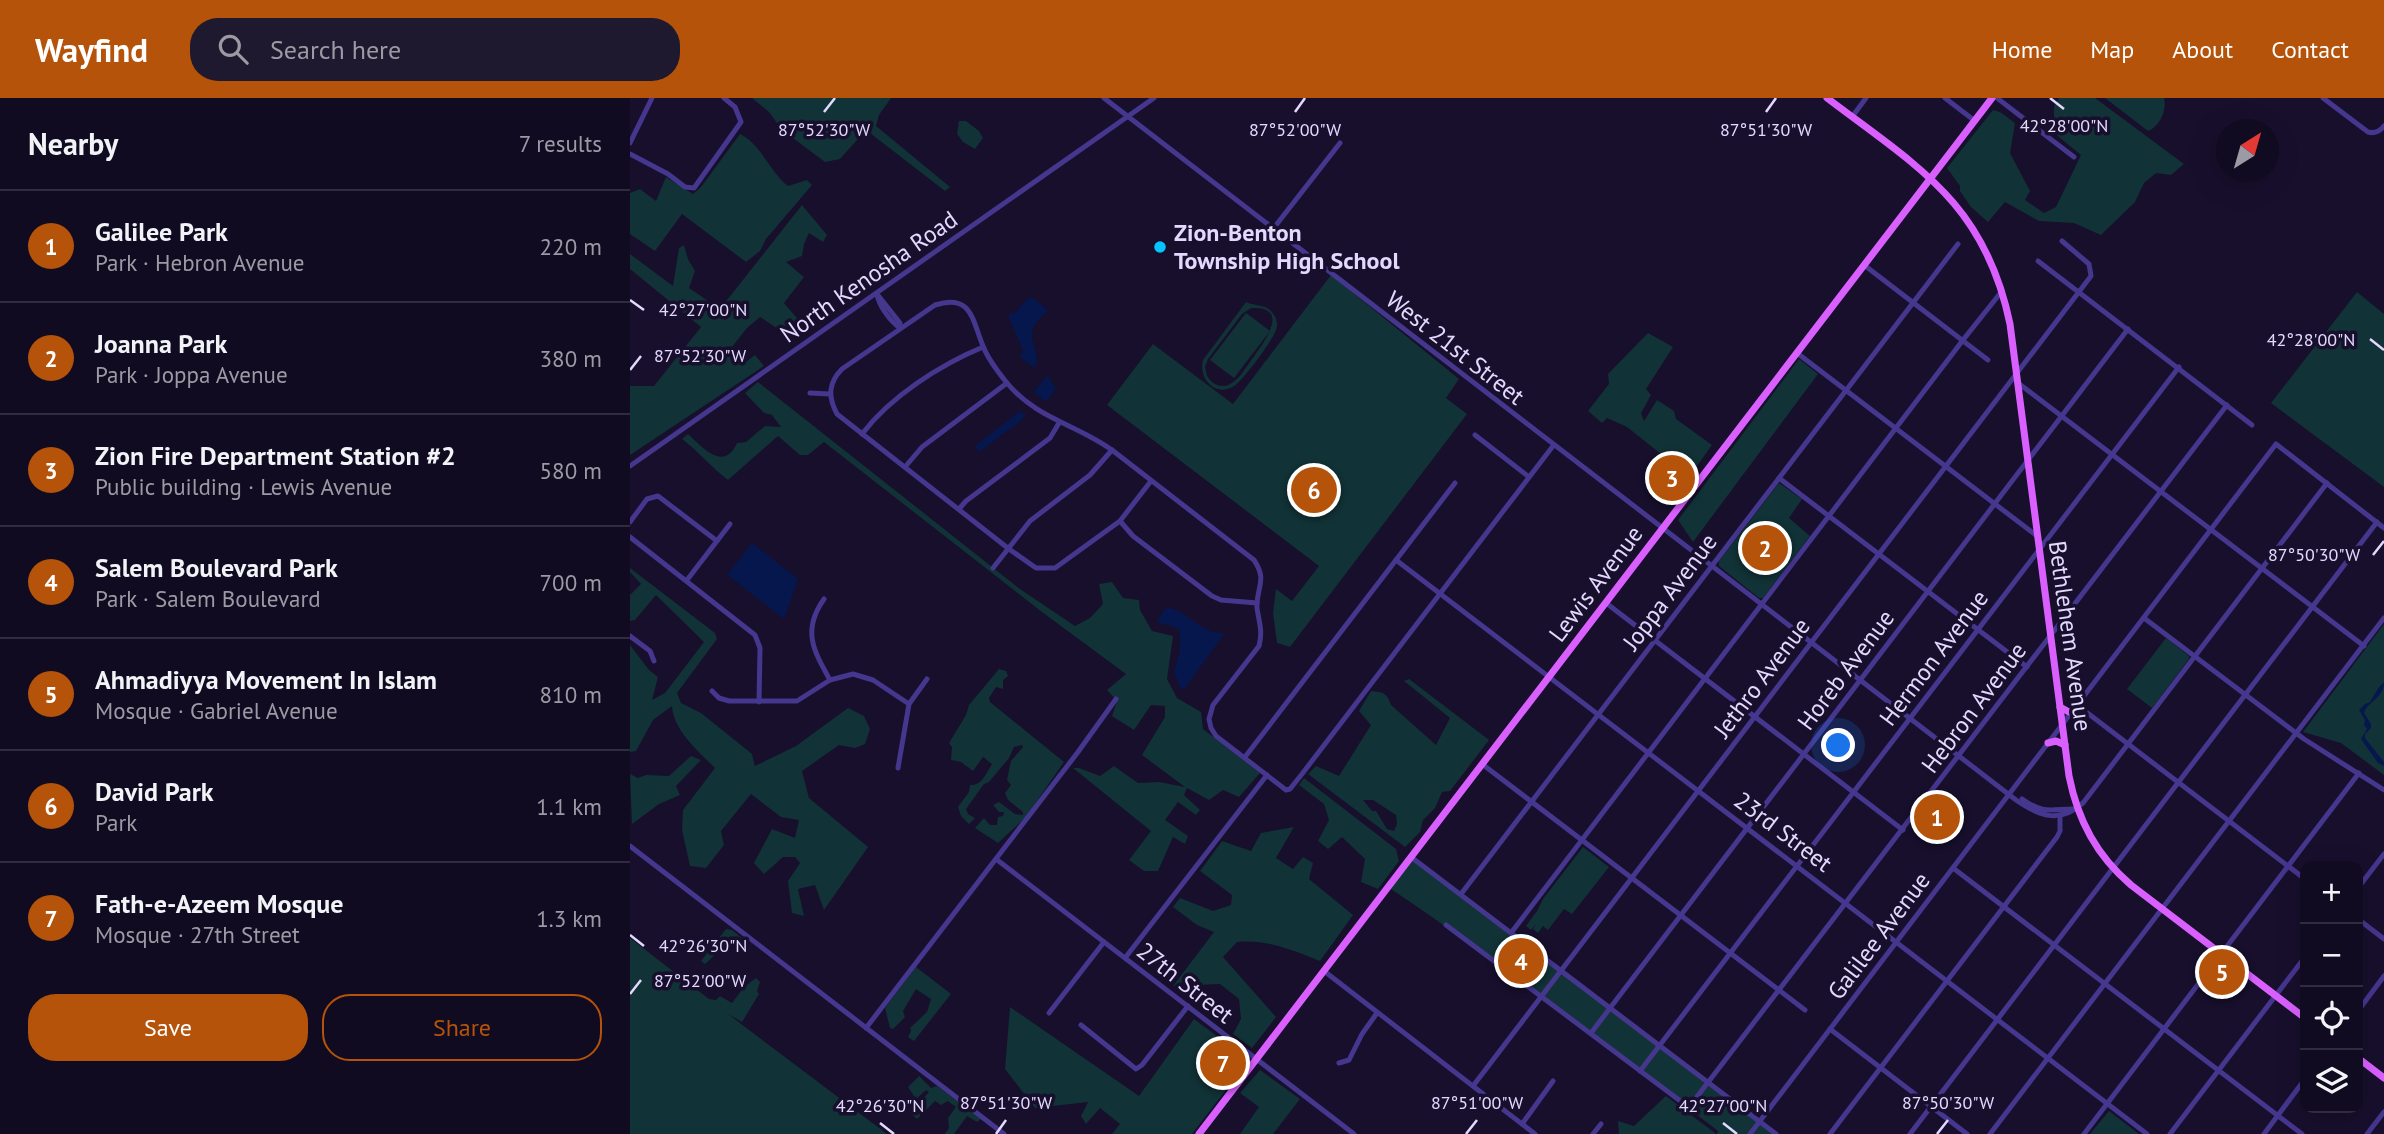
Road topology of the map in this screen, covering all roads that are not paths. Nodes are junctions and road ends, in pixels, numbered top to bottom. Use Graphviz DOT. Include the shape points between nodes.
graph roads {
  1 [pos="652,98"];
  2 [pos="724,98"];
  3 [pos="1104,98"];
  4 [pos="1154,98"];
  5 [pos="1827,98"];
  6 [pos="1866,98"];
  7 [pos="1945,98"];
  8 [pos="1994,98"];
  9 [pos="2323,98"];
  10 [pos="1128,117"];
  11 [pos="1852,117"];
  12 [pos="1975,121"];
  13 [pos="2384,126"];
  14 [pos="1340,143"];
  15 [pos="630,144"];
  16 [pos="630,154"];
  17 [pos="2074,157"];
  18 [pos="1931,178"];
  19 [pos="1273,229"];
  20 [pos="2062,241"];
  21 [pos="1958,244"];
  22 [pos="2038,261"];
  23 [pos="1864,265"];
  24 [pos="2002,291"];
  25 [pos="2079,291"];
  26 [pos="877,293"];
  27 [pos="1913,303"];
  28 [pos="900,328"];
  29 [pos="2128,329"];
  30 [pos="1962,340"];
  31 [pos="983,347"];
  32 [pos="1797,353"];
  33 [pos="1988,360"];
  34 [pos="2179,367"];
  35 [pos="2016,374"];
  36 [pos="1007,383"];
  37 [pos="2018,383"];
  38 [pos="1847,391"];
  39 [pos="810,393"];
  40 [pos="830,394"];
  41 [pos="2227,405"];
  42 [pos="2062,417"];
  43 [pos="1059,423"];
  44 [pos="2252,425"];
  45 [pos="1896,428"];
  46 [pos="862,434"];
  47 [pos="1475,435"];
  48 [pos="1553,446"];
  49 [pos="1112,450"];
  50 [pos="2112,454"];
  51 [pos="2027,464"];
  52 [pos="630,466"];
  53 [pos="1946,466"];
  54 [pos="905,467"];
  55 [pos="1529,477"];
  56 [pos="1779,478"];
  57 [pos="1151,481"];
  58 [pos="1455,483"];
  59 [pos="2327,483"];
  60 [pos="2161,492"];
  61 [pos="1995,505"];
  62 [pos="959,509"];
  63 [pos="1829,516"];
  64 [pos="1120,521"];
  65 [pos="630,522"];
  66 [pos="2377,522"];
  67 [pos="730,524"];
  68 [pos="2384,527"];
  69 [pos="1663,529"];
  70 [pos="2211,530"];
  71 [pos="2037,536"];
  72 [pos="630,537"];
  73 [pos="717,541"];
  74 [pos="1009,549"];
  75 [pos="2039,550"];
  76 [pos="1879,554"];
  77 [pos="1396,560"];
  78 [pos="1712,566"];
  79 [pos="993,568"];
  80 [pos="2262,569"];
  81 [pos="687,580"];
  82 [pos="1928,592"];
  83 [pos="1440,593"];
  84 [pos="824,599"];
  85 [pos="1257,603"];
  86 [pos="1606,603"];
  87 [pos="1762,604"];
  88 [pos="2312,607"];
  89 [pos="2144,618"];
  90 [pos="2384,618"];
  91 [pos="1978,630"];
  92 [pos="630,636"];
  93 [pos="2050,636"];
  94 [pos="1655,641"];
  95 [pos="1811,643"];
  96 [pos="2364,646"];
  97 [pos="2195,656"];
  98 [pos="654,661"];
  99 [pos="2027,667"];
  100 [pos="1550,676"];
  101 [pos="1705,678"];
  102 [pos="927,679"];
  103 [pos="830,680"];
  104 [pos="1860,680"];
  105 [pos="712,691"];
  106 [pos="2245,695"];
  107 [pos="1116,699"];
  108 [pos="759,702"];
  109 [pos="909,704"];
  110 [pos="2060,707"];
  111 [pos="2075,707"];
  112 [pos="1599,714"];
  113 [pos="1755,716"];
  114 [pos="1910,718"];
  115 [pos="2062,724"];
  116 [pos="2297,733"];
  117 [pos="2048,743"];
  118 [pos="2128,744"];
  119 [pos="2065,746"];
  120 [pos="1649,752"];
  121 [pos="1804,754"];
  122 [pos="1959,755"];
  123 [pos="1245,757"];
  124 [pos="1482,764"];
  125 [pos="898,768"];
  126 [pos="2359,773"];
  127 [pos="1267,775"];
  128 [pos="2178,782"];
  129 [pos="1699,790"];
  130 [pos="2384,790"];
  131 [pos="1854,793"];
  132 [pos="2010,793"];
  133 [pos="1531,802"];
  134 [pos="2077,809"];
  135 [pos="2059,813"];
  136 [pos="2229,821"];
  137 [pos="1748,828"];
  138 [pos="1903,830"];
  139 [pos="1581,840"];
  140 [pos="630,846"];
  141 [pos="2384,854"];
  142 [pos="1411,857"];
  143 [pos="996,859"];
  144 [pos="1798,866"];
  145 [pos="2288,866"];
  146 [pos="1953,868"];
  147 [pos="2113,868"];
  148 [pos="2300,875"];
  149 [pos="1631,878"];
  150 [pos="2363,881"];
  151 [pos="1461,894"];
  152 [pos="1847,903"];
  153 [pos="2003,906"];
  154 [pos="2162,909"];
  155 [pos="1681,916"];
  156 [pos="2363,923"];
  157 [pos="1446,925"];
  158 [pos="1511,933"];
  159 [pos="2384,939"];
  160 [pos="1104,942"];
  161 [pos="1897,942"];
  162 [pos="2054,945"];
  163 [pos="1730,954"];
  164 [pos="2221,954"];
  165 [pos="1125,958"];
  166 [pos="2300,964"];
  167 [pos="1324,971"];
  168 [pos="1561,971"];
  169 [pos="2384,976"];
  170 [pos="1947,980"];
  171 [pos="2105,984"];
  172 [pos="1780,991"];
  173 [pos="2276,995"];
  174 [pos="1542,997"];
  175 [pos="2363,1003"];
  176 [pos="1188,1006"];
  177 [pos="1610,1008"];
  178 [pos="1805,1010"];
  179 [pos="1049,1013"];
  180 [pos="1377,1013"];
  181 [pos="2300,1014"];
  182 [pos="1998,1019"];
  183 [pos="1081,1025"];
  184 [pos="866,1028"];
  185 [pos="1830,1029"];
  186 [pos="2164,1029"];
  187 [pos="1591,1033"];
  188 [pos="1660,1046"];
  189 [pos="2049,1057"];
  190 [pos="1256,1059"];
  191 [pos="2363,1062"];
  192 [pos="1339,1063"];
  193 [pos="1880,1068"];
  194 [pos="2219,1070"];
  195 [pos="1640,1071"];
  196 [pos="2384,1077"];
  197 [pos="1553,1081"];
  198 [pos="1709,1083"];
  199 [pos="1473,1086"];
  200 [pos="2300,1086"];
  201 [pos="2108,1102"];
  202 [pos="1931,1106"];
  203 [pos="2384,1112"];
  204 [pos="2278,1115"];
  205 [pos="1759,1121"];
  206 [pos="1521,1124"];
  207 [pos="1601,1124"];
  208 [pos="1004,1134"];
  209 [pos="1199,1134"];
  210 [pos="1354,1134"];
  211 [pos="1535,1134"];
  212 [pos="1593,1134"];
  213 [pos="1750,1134"];
  214 [pos="1776,1134"];
  215 [pos="1830,1134"];
  216 [pos="1910,1134"];
  217 [pos="1967,1134"];
  218 [pos="1990,1134"];
  219 [pos="2084,1134"];
  220 [pos="2147,1134"];
  221 [pos="2170,1134"];
  222 [pos="2264,1134"];
  223 [pos="2302,1134"];
  224 [pos="2367,1134"];
  1 -- 15 [label="street"];
  2 -- 16 [label="street" via="738,112 740,126 694,188"];
  3 -- 10 [label="street, West 21st Street"];
  4 -- 10 [label="street, North Kenosha Road"];
  5 -- 11 [label="main road, Bethlehem Avenue"];
  6 -- 11 [label="street"];
  7 -- 12 [label="street"];
  8 -- 12 [label="main road, Lewis Avenue"];
  8 -- 17 [label="street"];
  9 -- 13 [label="street" via="2368,132"];
  10 -- 19 [label="street, West 21st Street"];
  10 -- 26 [label="street, North Kenosha Road"];
  11 -- 18 [label="main road, Bethlehem Avenue"];
  12 -- 18 [label="main road, Lewis Avenue"];
  14 -- 19 [label="street"];
  18 -- 23 [label="main road, Lewis Avenue"];
  18 -- 24 [label="main road, Bethlehem Avenue" via="1968,220 1986,249"];
  19 -- 48 [label="street, West 21st Street"];
  20 -- 25 [label="street, Jethro Avenue" via="2093,269"];
  21 -- 27 [label="street, Joppa Avenue"];
  22 -- 25 [label="street"];
  23 -- 27 [label="street"];
  23 -- 32 [label="main road, Lewis Avenue"];
  24 -- 30 [label="street"];
  24 -- 35 [label="main road, Bethlehem Avenue"];
  25 -- 29 [label="street"];
  25 -- 35 [label="street, Jethro Avenue"];
  26 -- 28 [label="street"];
  26 -- 52 [label="street, North Kenosha Road"];
  27 -- 30 [label="street"];
  27 -- 38 [label="street, Joppa Avenue"];
  28 -- 31 [label="street" via="934,305 961,304 974,317"];
  28 -- 40 [label="street" via="837,374"];
  29 -- 34 [label="street"];
  29 -- 42 [label="street, Horeb Avenue"];
  30 -- 33 [label="street"];
  30 -- 45 [label="street"];
  31 -- 36 [label="street"];
  31 -- 46 [label="street" via="951,362 885,407"];
  32 -- 38 [label="street"];
  32 -- 69 [label="main road, Lewis Avenue"];
  34 -- 41 [label="street"];
  34 -- 50 [label="street, Hermon Avenue"];
  35 -- 37 [label="main road, Bethlehem Avenue"];
  35 -- 53 [label="street, Jethro Avenue"];
  36 -- 43 [label="street"];
  36 -- 54 [label="street" via="922,447"];
  37 -- 42 [label="street"];
  37 -- 51 [label="main road, Bethlehem Avenue"];
  38 -- 45 [label="street"];
  38 -- 56 [label="street, Joppa Avenue"];
  39 -- 40 [label="street"];
  40 -- 46 [label="street" via="837,414"];
  41 -- 44 [label="street"];
  41 -- 60 [label="street, Hebron Avenue"];
  42 -- 50 [label="street"];
  42 -- 51 [label="street, Horeb Avenue"];
  43 -- 49 [label="street"];
  43 -- 62 [label="street" via="1049,438"];
  45 -- 53 [label="street"];
  45 -- 63 [label="street"];
  46 -- 54 [label="street"];
  47 -- 55 [label="street"];
  48 -- 55 [label="street"];
  48 -- 69 [label="street, West 21st Street"];
  49 -- 57 [label="street"];
  49 -- 74 [label="street" via="1090,475 1030,521"];
  50 -- 60 [label="street"];
  50 -- 75 [label="street, Hermon Avenue"];
  51 -- 61 [label="street, Horeb Avenue"];
  51 -- 71 [label="main road, Bethlehem Avenue"];
  53 -- 61 [label="street"];
  53 -- 76 [label="street, Jethro Avenue"];
  54 -- 62 [label="street"];
  55 -- 83 [label="street"];
  56 -- 63 [label="street"];
  56 -- 78 [label="street, Joppa Avenue"];
  57 -- 64 [label="street"];
  57 -- 85 [label="street" via="1254,560 1265,574"];
  58 -- 77 [label="street"];
  59 -- 66 [label="street"];
  59 -- 70 [label="street, Galilee Avenue" via="2276,444"];
  59 -- 80 [label="street"];
  60 -- 70 [label="street"];
  60 -- 93 [label="street, Hebron Avenue"];
  61 -- 71 [label="street"];
  61 -- 82 [label="street, Horeb Avenue"];
  62 -- 74 [label="street"];
  63 -- 76 [label="street"];
  63 -- 87 [label="street"];
  64 -- 74 [label="street" via="1055,568 1037,568"];
  64 -- 85 [label="street" via="1212,596"];
  65 -- 73 [label="street" via="647,499 657,496"];
  66 -- 68 [label="street"];
  66 -- 88 [label="street"];
  67 -- 73 [label="street"];
  69 -- 78 [label="street, West 21st Street"];
  69 -- 86 [label="main road, Lewis Avenue"];
  70 -- 80 [label="street"];
  70 -- 89 [label="street, Galilee Avenue"];
  71 -- 75 [label="main road, Bethlehem Avenue"];
  72 -- 81 [label="street"];
  73 -- 81 [label="street"];
  74 -- 79 [label="street"];
  75 -- 91 [label="street, Hermon Avenue"];
  75 -- 93 [label="main road, Bethlehem Avenue"];
  76 -- 82 [label="street"];
  76 -- 95 [label="street, Jethro Avenue"];
  77 -- 83 [label="street, 23rd Street"];
  77 -- 123 [label="street"];
  78 -- 87 [label="street, West 21st Street"];
  78 -- 94 [label="street, Joppa Avenue"];
  80 -- 88 [label="street"];
  80 -- 97 [label="street"];
  81 -- 108 [label="street" via="755,635 760,648"];
  82 -- 91 [label="street"];
  82 -- 104 [label="street, Horeb Avenue"];
  83 -- 100 [label="street, 23rd Street"];
  83 -- 127 [label="street" via="1290,789"];
  84 -- 103 [label="street" via="813,619 812,645"];
  85 -- 123 [label="street" via="1259,646 1213,705 1209,719 1216,736"];
  86 -- 94 [label="street"];
  86 -- 100 [label="main road, Lewis Avenue"];
  87 -- 95 [label="street, West 21st Street"];
  87 -- 101 [label="street"];
  88 -- 96 [label="street"];
  88 -- 106 [label="street"];
  89 -- 97 [label="street"];
  89 -- 111 [label="street, Galilee Avenue"];
  90 -- 96 [label="street"];
  91 -- 99 [label="street"];
  91 -- 114 [label="street, Hermon Avenue"];
  92 -- 98 [label="street" via="650,651"];
  93 -- 99 [label="street, Hebron Avenue"];
  93 -- 110 [label="main road, Bethlehem Avenue"];
  94 -- 101 [label="street"];
  94 -- 112 [label="street, Joppa Avenue"];
  95 -- 104 [label="street, West 21st Street"];
  95 -- 113 [label="street, Jethro Avenue"];
  96 -- 116 [label="street"];
  97 -- 106 [label="street"];
  97 -- 118 [label="street"];
  99 -- 122 [label="street, Hebron Avenue"];
  100 -- 112 [label="street, 23rd Street"];
  100 -- 124 [label="main road, Lewis Avenue"];
  101 -- 113 [label="street"];
  101 -- 120 [label="street"];
  102 -- 109 [label="street"];
  103 -- 108 [label="street" via="797,701"];
  103 -- 109 [label="street" via="847,674 863,676"];
  104 -- 114 [label="street, West 21st Street"];
  104 -- 121 [label="street, Horeb Avenue"];
  105 -- 108 [label="street" via="729,701"];
  106 -- 116 [label="street"];
  106 -- 128 [label="street"];
  107 -- 143 [label="street"];
  109 -- 125 [label="street"];
  110 -- 111 [label="main road" via="2069,712"];
  110 -- 115 [label="main road, Bethlehem Avenue"];
  111 -- 115 [label="street, Galilee Avenue"];
  111 -- 118 [label="street"];
  112 -- 120 [label="street, 23rd Street"];
  112 -- 133 [label="street, Joppa Avenue"];
  113 -- 121 [label="street"];
  113 -- 129 [label="street, Jethro Avenue"];
  114 -- 122 [label="street, West 21st Street"];
  114 -- 131 [label="street, Hermon Avenue"];
  115 -- 117 [label="street, Galilee Avenue"];
  115 -- 119 [label="main road, Bethlehem Avenue"];
  116 -- 126 [label="street"];
  116 -- 136 [label="street"];
  117 -- 119 [label="main road"];
  117 -- 132 [label="street, Galilee Avenue"];
  118 -- 128 [label="street"];
  118 -- 134 [label="street"];
  119 -- 134 [label="main road, Bethlehem Avenue"];
  120 -- 129 [label="street, 23rd Street"];
  120 -- 139 [label="street"];
  121 -- 131 [label="street"];
  121 -- 137 [label="street, Horeb Avenue"];
  122 -- 132 [label="street, West 21st Street"];
  122 -- 138 [label="street, Hebron Avenue"];
  123 -- 127 [label="street"];
  124 -- 133 [label="street"];
  124 -- 142 [label="main road, Lewis Avenue"];
  126 -- 130 [label="street"];
  126 -- 145 [label="street"];
  127 -- 165 [label="street"];
  128 -- 136 [label="street"];
  128 -- 147 [label="street"];
  129 -- 137 [label="street, 23rd Street"];
  129 -- 149 [label="street, Jethro Avenue"];
  131 -- 138 [label="street"];
  131 -- 144 [label="street, Hermon Avenue"];
  132 -- 135 [label="street, West 21st Street" via="2038,813"];
  132 -- 146 [label="street, Galilee Avenue"];
  133 -- 139 [label="street"];
  133 -- 151 [label="street, Joppa Avenue"];
  134 -- 135 [label="street"];
  134 -- 147 [label="main road, Bethlehem Avenue" via="2093,842"];
  135 -- 153 [label="street" via="2057,836"];
  136 -- 145 [label="street"];
  136 -- 154 [label="street"];
  137 -- 144 [label="street, 23rd Street"];
  137 -- 155 [label="street, Horeb Avenue"];
  138 -- 152 [label="street, Hebron Avenue"];
  139 -- 149 [label="street"];
  139 -- 158 [label="street"];
  140 -- 184 [label="street"];
  141 -- 150 [label="street"];
  142 -- 151 [label="street"];
  142 -- 167 [label="main road, Lewis Avenue"];
  143 -- 160 [label="street, 27th Street"];
  143 -- 184 [label="street"];
  144 -- 152 [label="street, 23rd Street"];
  144 -- 163 [label="street, Hermon Avenue"];
  145 -- 148 [label="street"];
  145 -- 164 [label="street"];
  146 -- 153 [label="street"];
  146 -- 161 [label="street, Galilee Avenue"];
  147 -- 154 [label="main road, Bethlehem Avenue"];
  147 -- 162 [label="street"];
  149 -- 155 [label="street"];
  149 -- 168 [label="street, Jethro Avenue"];
  151 -- 158 [label="street"];
  152 -- 161 [label="street, 23rd Street"];
  152 -- 172 [label="street, Hebron Avenue"];
  153 -- 162 [label="street"];
  153 -- 170 [label="street"];
  154 -- 164 [label="main road, Bethlehem Avenue"];
  154 -- 171 [label="street"];
  155 -- 163 [label="street"];
  155 -- 177 [label="street, Horeb Avenue"];
  156 -- 159 [label="street"];
  157 -- 174 [label="street"];
  158 -- 168 [label="street"];
  160 -- 165 [label="street, 27th Street"];
  160 -- 179 [label="street"];
  161 -- 170 [label="street, 23rd Street"];
  161 -- 185 [label="street, Galilee Avenue"];
  162 -- 171 [label="street"];
  162 -- 182 [label="street"];
  163 -- 172 [label="street"];
  163 -- 188 [label="street, Hermon Avenue"];
  164 -- 173 [label="main road, Bethlehem Avenue"];
  164 -- 186 [label="street"];
  165 -- 176 [label="street, 27th Street"];
  166 -- 173 [label="street"];
  167 -- 180 [label="street"];
  167 -- 190 [label="main road, Lewis Avenue"];
  168 -- 174 [label="street, Jethro Avenue"];
  168 -- 177 [label="street"];
  169 -- 175 [label="street"];
  170 -- 182 [label="street, 23rd Street"];
  170 -- 193 [label="street"];
  171 -- 186 [label="street"];
  171 -- 189 [label="street"];
  172 -- 178 [label="street"];
  172 -- 198 [label="street, Hebron Avenue"];
  173 -- 181 [label="main road, Bethlehem Avenue"];
  173 -- 194 [label="street"];
  174 -- 187 [label="street"];
  174 -- 199 [label="street, Jethro Avenue"];
  176 -- 183 [label="street" via="1136,1069"];
  176 -- 190 [label="street, 27th Street"];
  177 -- 187 [label="street, Horeb Avenue"];
  177 -- 188 [label="street"];
  180 -- 192 [label="street" via="1349,1060"];
  180 -- 199 [label="street"];
  182 -- 189 [label="street, 23rd Street"];
  182 -- 202 [label="street"];
  184 -- 208 [label="street"];
  185 -- 193 [label="street"];
  185 -- 205 [label="street, Galilee Avenue"];
  186 -- 194 [label="street"];
  186 -- 201 [label="street"];
  187 -- 195 [label="street"];
  188 -- 195 [label="street, Hermon Avenue"];
  188 -- 198 [label="street"];
  189 -- 201 [label="street, 23rd Street"];
  189 -- 218 [label="street"];
  190 -- 209 [label="main road, Lewis Avenue"];
  190 -- 210 [label="street, 27th Street"];
  191 -- 196 [label="main road"];
  193 -- 202 [label="street"];
  193 -- 215 [label="street"];
  194 -- 204 [label="street"];
  194 -- 221 [label="street"];
  195 -- 198 [label="street, Hebron Avenue" via="1683,1103 1698,1099"];
  197 -- 206 [label="street"];
  198 -- 205 [label="street"];
  199 -- 206 [label="street"];
  200 -- 204 [label="street"];
  201 -- 219 [label="street"];
  201 -- 220 [label="street, 23rd Street"];
  202 -- 216 [label="street"];
  202 -- 217 [label="street"];
  203 -- 224 [label="street"];
  204 -- 222 [label="street"];
  204 -- 223 [label="street"];
  205 -- 213 [label="street, Galilee Avenue"];
  205 -- 214 [label="street"];
  206 -- 211 [label="street"];
  207 -- 212 [label="street"];
}
